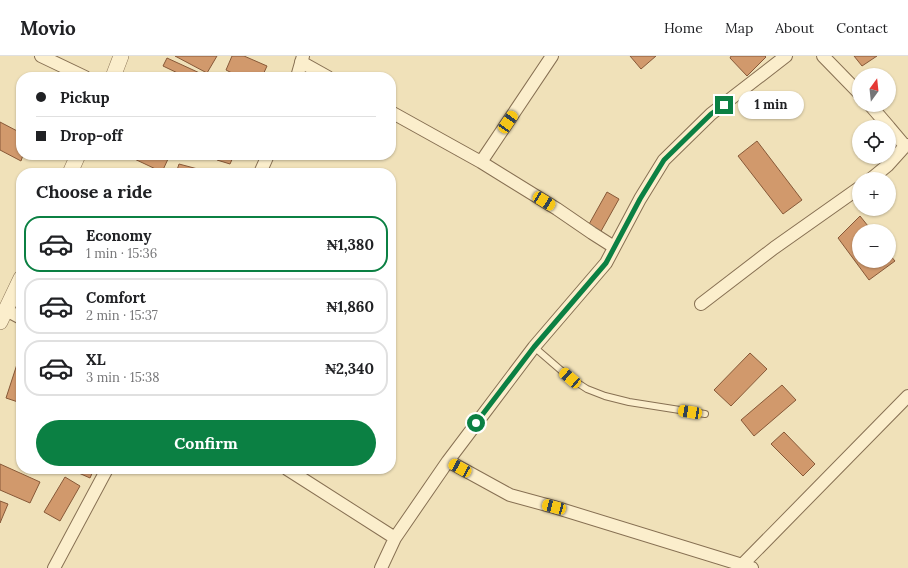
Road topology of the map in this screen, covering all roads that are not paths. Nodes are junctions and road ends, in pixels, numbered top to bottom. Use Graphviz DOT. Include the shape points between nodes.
graph roads {
  1 [pos="41,56"];
  2 [pos="121,56"];
  3 [pos="552,56"];
  4 [pos="786,56"];
  5 [pos="823,56"];
  6 [pos="302,59"];
  7 [pos="75,72"];
  8 [pos="115,72"];
  9 [pos="298,72"];
  10 [pos="321,72"];
  11 [pos="852,86"];
  12 [pos="876,112"];
  13 [pos="396,115"];
  14 [pos="883,120"];
  15 [pos="896,135"];
  16 [pos="906,146"];
  17 [pos="481,162"];
  18 [pos="880,172"];
  19 [pos="852,193"];
  20 [pos="614,247"];
  21 [pos="16,289"];
  22 [pos="701,304"];
  23 [pos="3,316"];
  24 [pos="16,317"];
  25 [pos="534,347"];
  26 [pos="908,396"];
  27 [pos="705,414"];
  28 [pos="448,461"];
  29 [pos="104,474"];
  30 [pos="295,474"];
  31 [pos="395,538"];
  32 [pos="747,566"];
  33 [pos="54,568"];
  34 [pos="381,568"];
  1 -- 7 [label="street"];
  2 -- 8 [label="street"];
  3 -- 17 [label="street"];
  4 -- 20 [label="street" via="711,114 664,160"];
  5 -- 11 [label="street"];
  6 -- 9 [label="street"];
  6 -- 10 [label="street"];
  12 -- 14 [label="street"];
  13 -- 17 [label="street"];
  15 -- 16 [label="street"];
  16 -- 18 [label="street"];
  17 -- 20 [label="street"];
  19 -- 22 [label="street"];
  20 -- 25 [label="street" via="606,263"];
  21 -- 23 [label="street"];
  23 -- 24 [label="street"];
  25 -- 27 [label="lane" via="587,389 629,402"];
  25 -- 28 [label="street"];
  26 -- 32 [label="street"];
  28 -- 31 [label="street"];
  28 -- 32 [label="street" via="510,495"];
  29 -- 33 [label="street"];
  30 -- 31 [label="street"];
  31 -- 34 [label="street"];
}
